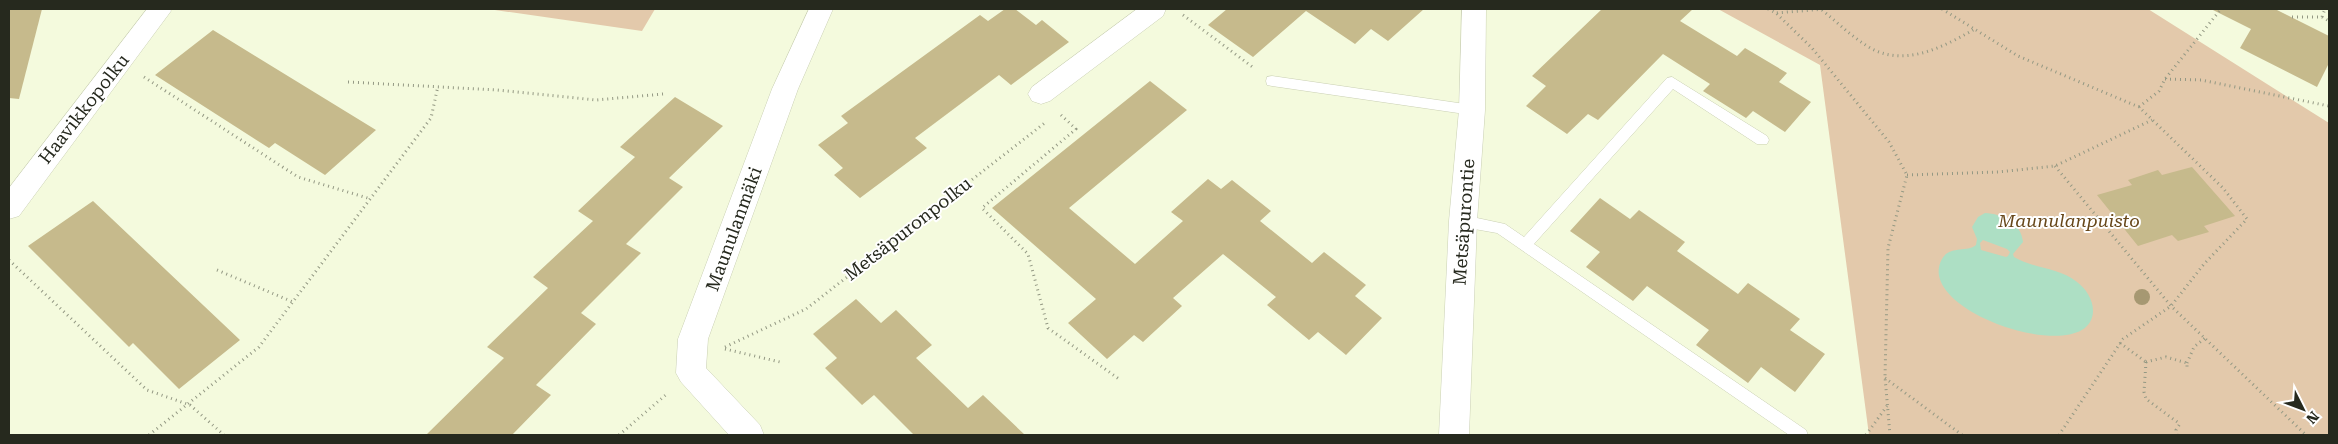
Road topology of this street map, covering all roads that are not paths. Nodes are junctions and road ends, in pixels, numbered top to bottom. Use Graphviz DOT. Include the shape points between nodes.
graph roads {
  1 [pos="821,9"];
  2 [pos="1154,9"];
  3 [pos="1474,9"];
  4 [pos="159,11"];
  5 [pos="1272,81"];
  6 [pos="1041,94"];
  7 [pos="1472,110"];
  8 [pos="1762,140"];
  9 [pos="9,208"];
  10 [pos="1462,220"];
  11 [pos="1524,244"];
  12 [pos="749,435"];
  13 [pos="1454,435"];
  14 [pos="1801,435"];
  1 -- 12 [label="street, Maunulanmäki" via="785,89 694,339 691,373"];
  2 -- 6 [label="street"];
  3 -- 7 [label="street, Metsäpurontie"];
  4 -- 9 [label="street, Haavikkopolku"];
  5 -- 7 [label="lane"];
  7 -- 10 [label="street, Metsäpurontie"];
  8 -- 11 [label="lane" via="1672,82"];
  10 -- 11 [label="lane" via="1500,228"];
  10 -- 13 [label="street, Metsäpurontie"];
  11 -- 14 [label="lane"];
}
